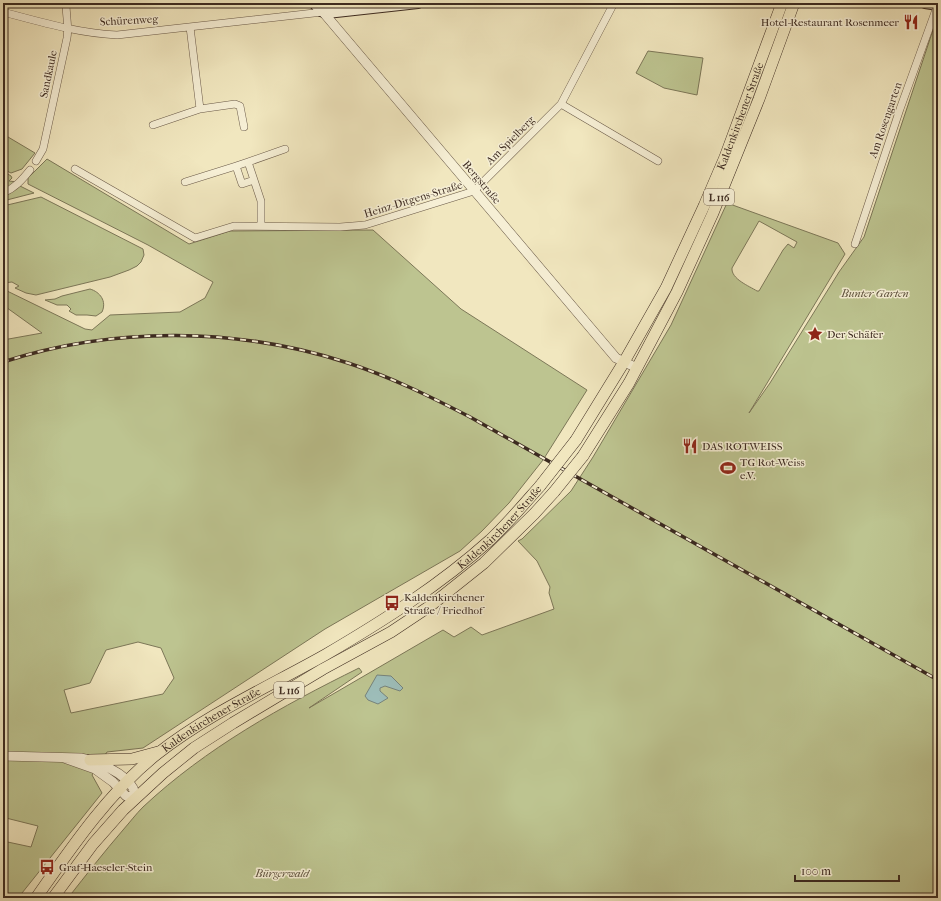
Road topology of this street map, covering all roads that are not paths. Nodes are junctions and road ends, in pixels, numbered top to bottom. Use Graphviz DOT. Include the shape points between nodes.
graph roads {
  1 [pos="66,3"];
  2 [pos="314,3"];
  3 [pos="418,3"];
  4 [pos="614,3"];
  5 [pos="782,3"];
  6 [pos="794,3"];
  7 [pos="925,3"];
  8 [pos="398,4"];
  9 [pos="938,5"];
  10 [pos="3,12"];
  11 [pos="323,12"];
  12 [pos="190,28"];
  13 [pos="68,30"];
  14 [pos="561,104"];
  15 [pos="200,109"];
  16 [pos="153,125"];
  17 [pos="244,127"];
  18 [pos="285,149"];
  19 [pos="36,161"];
  20 [pos="658,161"];
  21 [pos="248,162"];
  22 [pos="236,166"];
  23 [pos="75,169"];
  24 [pos="30,170"];
  25 [pos="254,180"];
  26 [pos="185,182"];
  27 [pos="474,191"];
  28 [pos="3,193"];
  29 [pos="261,226"];
  30 [pos="855,244"];
  31 [pos="624,362"];
  32 [pos="637,368"];
  33 [pos="160,752"];
  34 [pos="3,756"];
  35 [pos="64,758"];
  36 [pos="90,760"];
  37 [pos="123,785"];
  38 [pos="136,798"];
  39 [pos="36,898"];
  40 [pos="53,898"];
  1 -- 13 [label="street, Sandkaule"];
  2 -- 11 [label="main road, Bergstraße"];
  3 -- 8 [label="main road, Schürenweg"];
  4 -- 14 [label="street, Am Spielberg"];
  5 -- 31 [label="main road, Kaldenkirchener Straße / L 116" via="747,102 704,206 666,288"];
  6 -- 32 [label="main road, Kaldenkirchener Straße / L 116" via="713,213 677,292"];
  7 -- 9 [label="main road"];
  8 -- 11 [label="main road, Schürenweg"];
  9 -- 30 [label="street, Am Rosengarten"];
  10 -- 13 [label="street, Schürenweg"];
  11 -- 12 [label="street, Schürenweg"];
  11 -- 27 [label="street, Bergstraße"];
  12 -- 13 [label="street, Schürenweg" via="117,35"];
  12 -- 15 [label="street"];
  13 -- 19 [label="street, Sandkaule" via="43,149"];
  14 -- 20 [label="street"];
  14 -- 27 [label="street, Am Spielberg"];
  15 -- 16 [label="street"];
  15 -- 17 [label="street" via="235,104 240,106"];
  18 -- 21 [label="street"];
  21 -- 22 [label="street"];
  21 -- 25 [label="street"];
  22 -- 25 [label="street" via="242,184"];
  22 -- 26 [label="street"];
  23 -- 29 [label="street, Heinz-Ditgens-Straße" via="195,238 234,226"];
  24 -- 28 [label="street" via="19,183"];
  25 -- 29 [label="street" via="261,201"];
  27 -- 29 [label="street, Heinz-Ditgens-Straße" via="365,225"];
  27 -- 31 [label="street, Bergstraße" via="616,358"];
  31 -- 32 [label="street, Bergstraße"];
  31 -- 33 [label="main road, Kaldenkirchener Straße / L 116, bridge" via="576,440 540,486 491,539 422,595 324,655 204,721"];
  32 -- 38 [label="main road, Kaldenkirchener Straße / L 116, bridge" via="583,456 534,514 484,563 392,632 324,669 194,748"];
  33 -- 36 [label="main road" via="132,759"];
  33 -- 37 [label="main road, Kaldenkirchener Straße / L 116"];
  34 -- 35 [label="street"];
  35 -- 36 [label="street"];
  35 -- 37 [label="street" via="95,769 113,782"];
  36 -- 37 [label="street" via="120,775"];
  37 -- 38 [label="street" via="126,796"];
  37 -- 39 [label="main road, Kaldenkirchener Straße / L 116"];
  38 -- 40 [label="main road, Kaldenkirchener Straße / L 116" via="94,844"];
}
